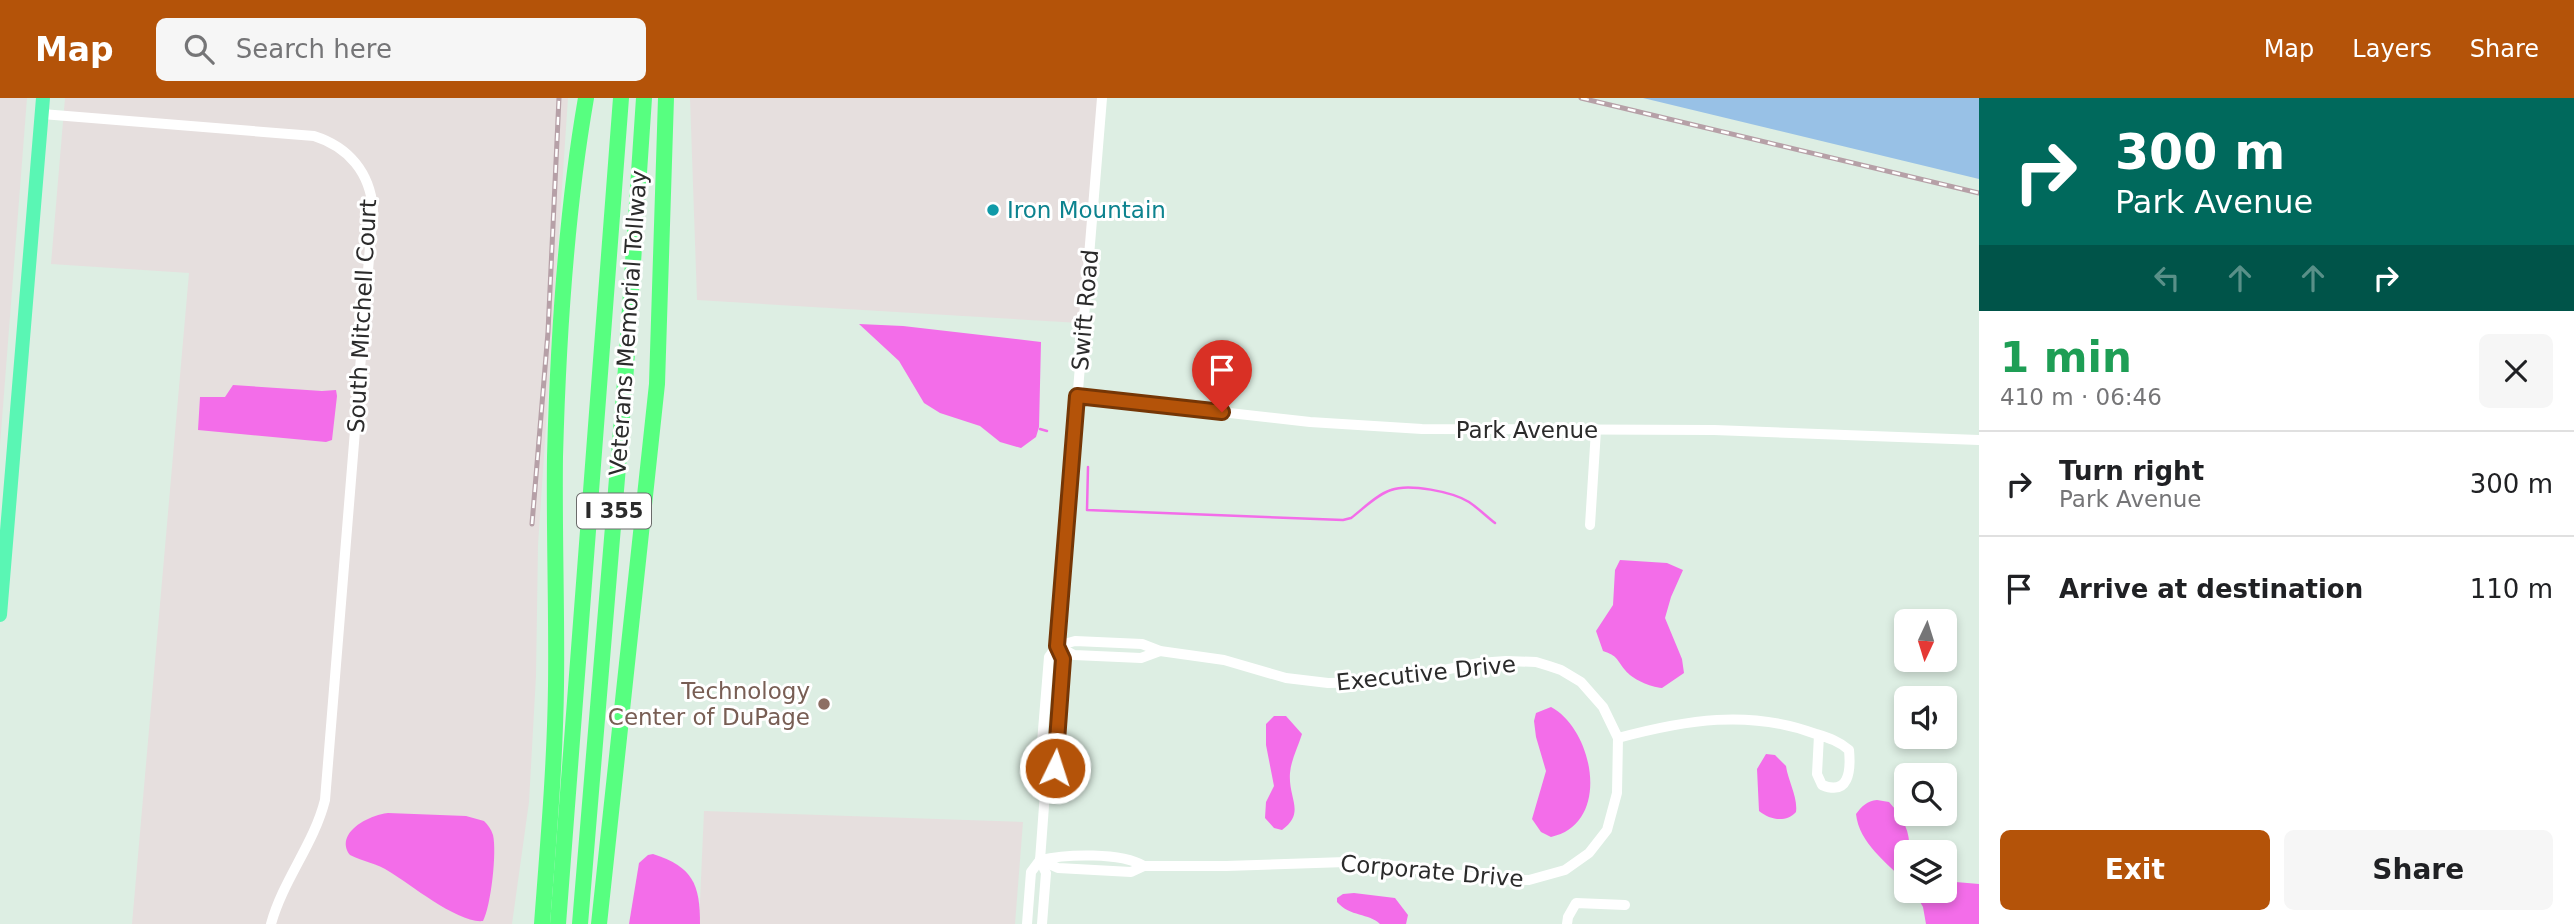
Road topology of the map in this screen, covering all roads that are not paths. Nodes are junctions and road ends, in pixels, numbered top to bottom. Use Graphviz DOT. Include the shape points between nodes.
graph roads {
  1 [pos="43,98"];
  2 [pos="586,98"];
  3 [pos="621,98"];
  4 [pos="645,98"];
  5 [pos="666,98"];
  6 [pos="1102,98"];
  7 [pos="42,114"];
  8 [pos="1077,396"];
  9 [pos="1596,430"];
  10 [pos="1979,440"];
  11 [pos="1590,525"];
  12 [pos="0,615"];
  13 [pos="1057,646"];
  14 [pos="1819,735"];
  15 [pos="1618,738"];
  16 [pos="552,783"];
  17 [pos="609,826"];
  18 [pos="1040,860"];
  19 [pos="1625,905"];
  20 [pos="271,924"];
  21 [pos="533,924"];
  22 [pos="542,924"];
  23 [pos="558,924"];
  24 [pos="580,924"];
  25 [pos="599,924"];
  26 [pos="606,924"];
  27 [pos="1027,924"];
  28 [pos="1042,924"];
  29 [pos="1567,924"];
  1 -- 7 [label="main road"];
  2 -- 16 [label="highway" via="559,366"];
  3 -- 23 [label="highway, Veterans Memorial Tollway / I 355"];
  4 -- 24 [label="highway, Veterans Memorial Tollway / I 355"];
  5 -- 17 [label="highway" via="657,384"];
  6 -- 8 [label="street, Swift Road"];
  7 -- 12 [label="main road"];
  7 -- 20 [label="street, South Mitchell Court" via="314,136 355,160 367,180 373,209 322,812"];
  8 -- 9 [label="street, Park Avenue" via="1310,422 1461,430"];
  8 -- 13 [label="street, Swift Road"];
  9 -- 10 [label="street, Park Avenue"];
  9 -- 11 [label="street"];
  13 -- 15 [label="street, Executive Drive" via="1075,641 1142,644 1286,678 1328,683 1384,682 1479,663 1536,662 1581,682 1604,708"];
  13 -- 18 [label="street, Swift Road" via="1063,659 1055,768 1046,779"];
  14 -- 14 [label="street" via="1849,750 1849,777 1842,786 1822,785 1817,774"];
  14 -- 15 [label="street" via="1770,721 1717,718"];
  15 -- 18 [label="street, Corporate Drive" via="1617,793 1607,830 1577,863 1544,878 1488,879 1346,862 1144,866 1130,872 1058,868"];
  16 -- 21 [label="highway"];
  16 -- 22 [label="highway"];
  17 -- 25 [label="highway"];
  17 -- 26 [label="highway"];
  18 -- 27 [label="street" via="1031,872"];
  18 -- 28 [label="street" via="1046,873"];
  19 -- 29 [label="street" via="1576,903"];
}
